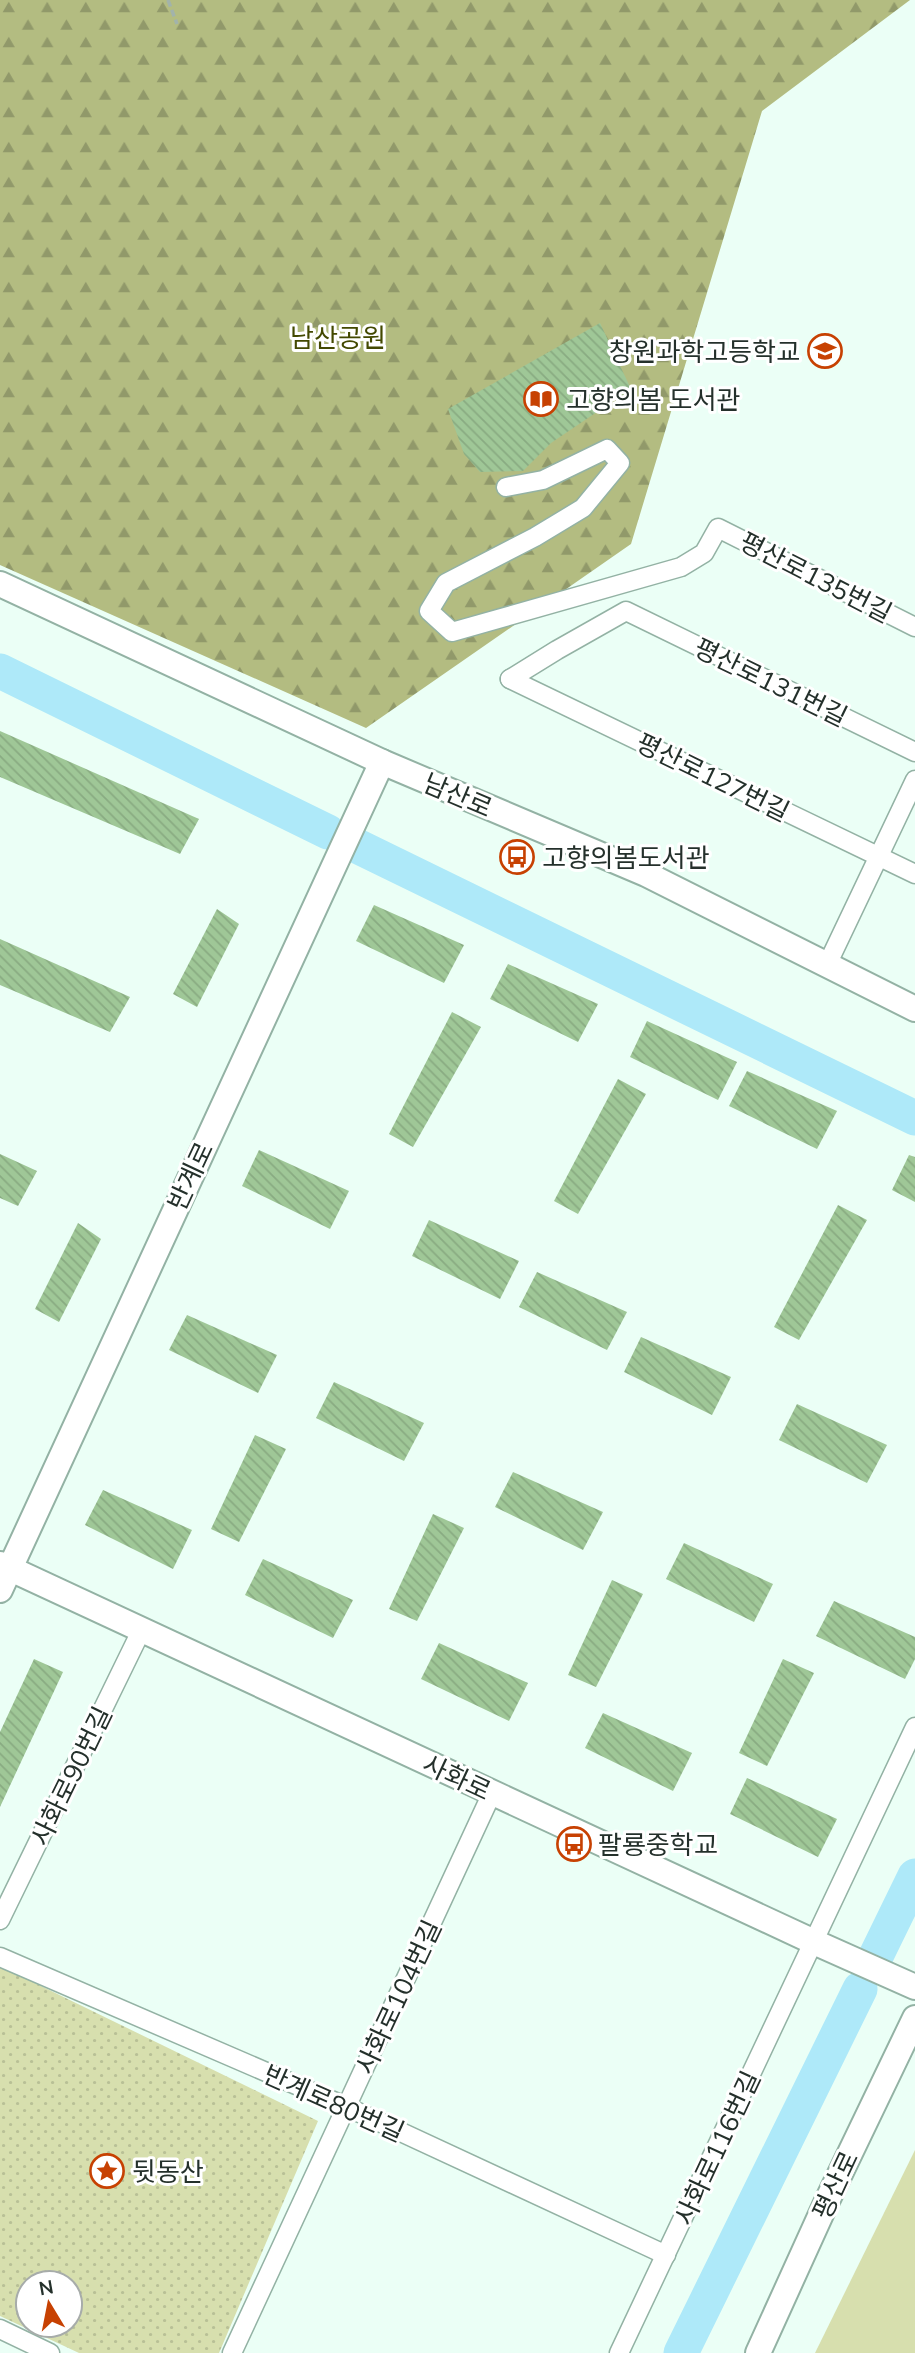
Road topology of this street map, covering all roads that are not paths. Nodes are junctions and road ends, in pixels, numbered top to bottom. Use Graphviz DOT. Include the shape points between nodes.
graph roads {
  1 [pos="506,487"];
  2 [pos="0,584"];
  3 [pos="626,611"];
  4 [pos="915,627"];
  5 [pos="915,752"];
  6 [pos="382,762"];
  7 [pos="915,780"];
  8 [pos="878,856"];
  9 [pos="915,874"];
  10 [pos="827,965"];
  11 [pos="915,1009"];
  12 [pos="3,1574"];
  13 [pos="141,1631"];
  14 [pos="915,1727"];
  15 [pos="492,1793"];
  16 [pos="0,1920"];
  17 [pos="814,1942"];
  18 [pos="0,1956"];
  19 [pos="915,1987"];
  20 [pos="915,2018"];
  21 [pos="347,2107"];
  22 [pos="666,2255"];
  23 [pos="0,2329"];
  24 [pos="50,2353"];
  25 [pos="232,2353"];
  26 [pos="619,2353"];
  27 [pos="758,2353"];
  1 -- 4 [label="street, 평산로135번길" via="543,480 607,449 620,463 583,508 446,583 429,611 452,632 681,567 704,553 718,528"];
  2 -- 6 [label="main road, 남산로"];
  3 -- 5 [label="street, 평산로131번길"];
  3 -- 8 [label="street, 평산로127번길" via="510,679"];
  6 -- 10 [label="main road, 남산로" via="646,874"];
  6 -- 12 [label="main road, 반계로"];
  7 -- 8 [label="street"];
  8 -- 9 [label="street, 평산로127번길"];
  8 -- 10 [label="street"];
  10 -- 11 [label="main road, 남산로"];
  12 -- 13 [label="main road, 사화로"];
  13 -- 15 [label="main road, 사화로"];
  13 -- 16 [label="street, 사화로90번길"];
  14 -- 17 [label="street, 사화로116번길"];
  15 -- 17 [label="main road, 사화로"];
  15 -- 21 [label="street, 사화로104번길"];
  17 -- 19 [label="main road, 사화로"];
  17 -- 22 [label="street, 사화로116번길"];
  18 -- 21 [label="street, 반계로80번길"];
  20 -- 27 [label="main road, 평산로"];
  21 -- 22 [label="street, 반계로80번길"];
  21 -- 25 [label="street, 사화로104번길"];
  22 -- 26 [label="street, 사화로116번길"];
  23 -- 24 [label="street"];
}
